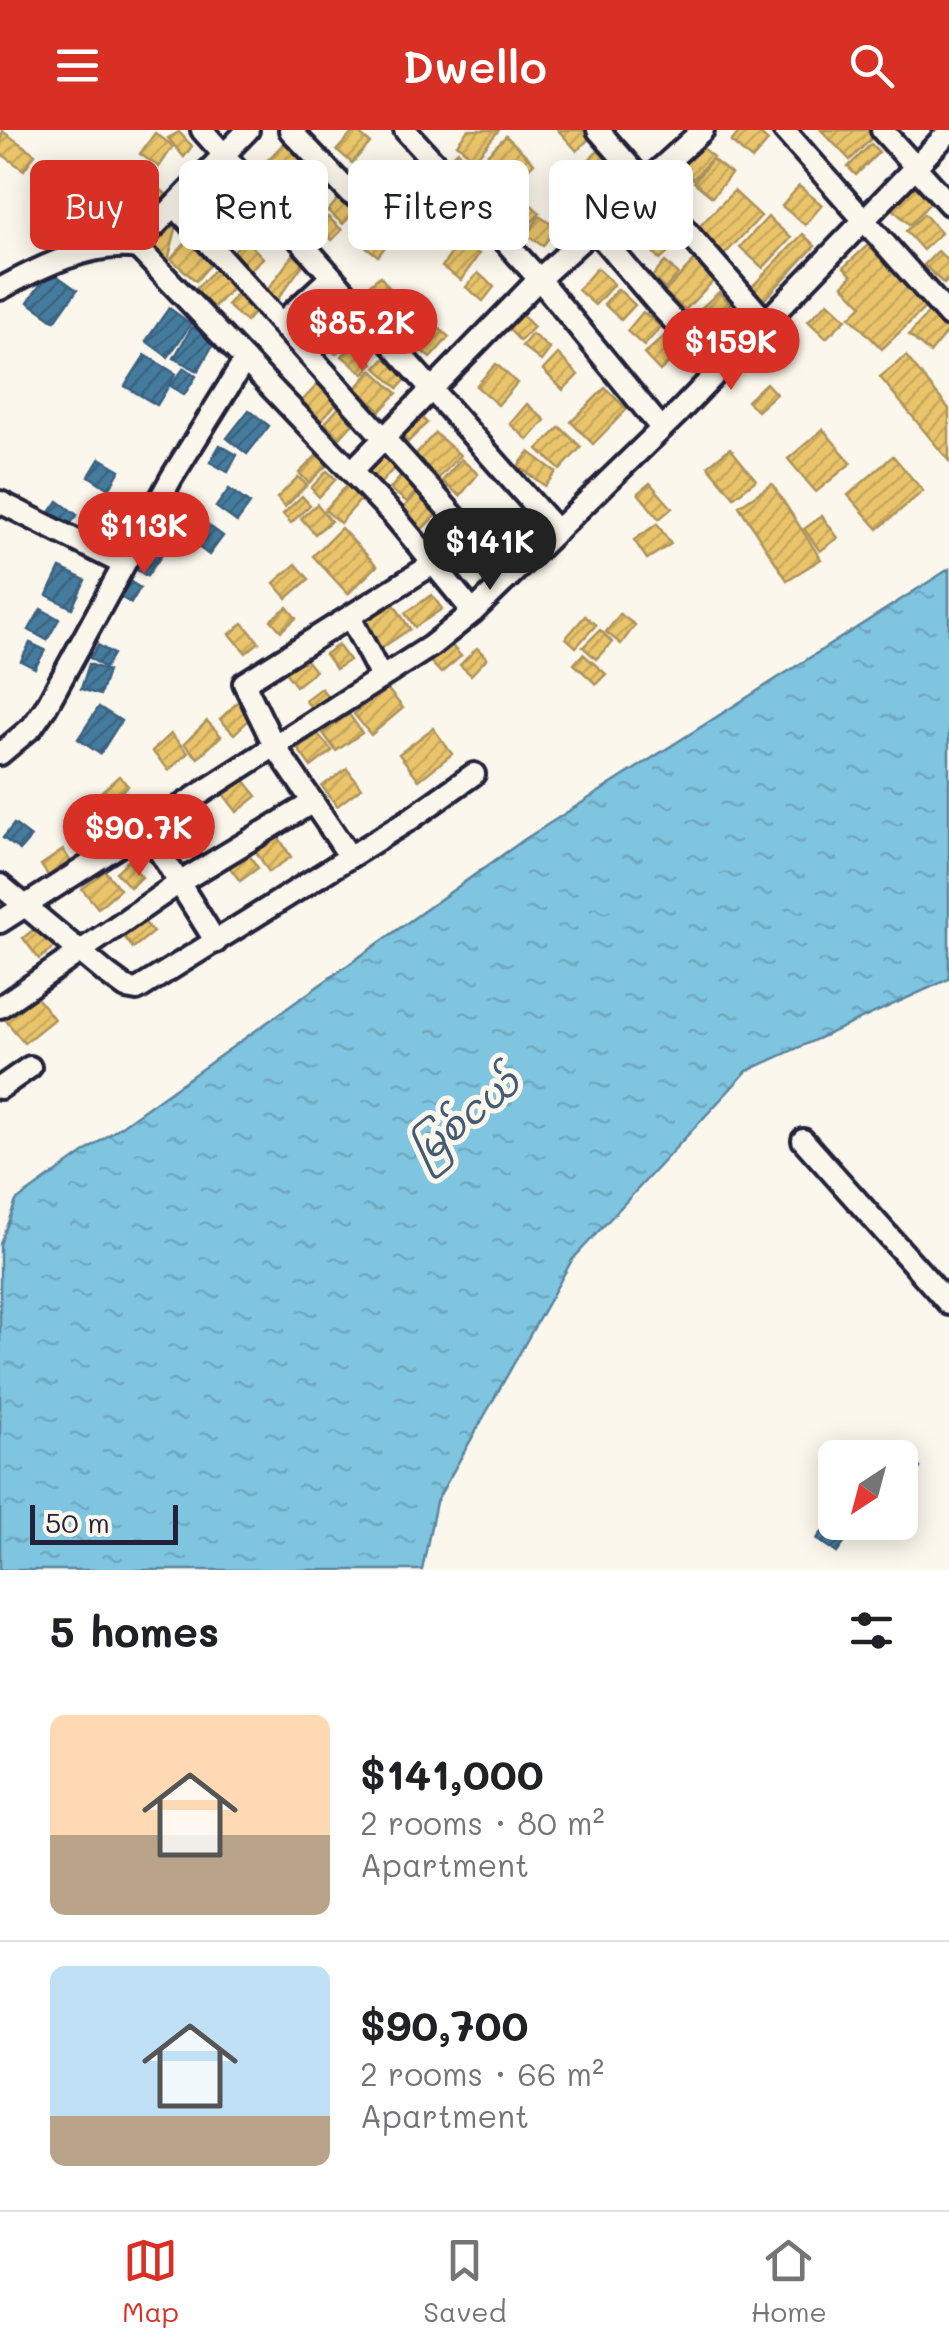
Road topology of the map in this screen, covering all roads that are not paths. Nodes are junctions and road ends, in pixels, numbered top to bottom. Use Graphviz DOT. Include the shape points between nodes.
graph roads {
  1 [pos="202,130"];
  2 [pos="248,130"];
  3 [pos="290,130"];
  4 [pos="405,130"];
  5 [pos="598,130"];
  6 [pos="784,130"];
  7 [pos="882,130"];
  8 [pos="699,131"];
  9 [pos="949,132"];
  10 [pos="224,155"];
  11 [pos="625,160"];
  12 [pos="669,160"];
  13 [pos="915,166"];
  14 [pos="348,191"];
  15 [pos="949,204"];
  16 [pos="175,206"];
  17 [pos="864,218"];
  18 [pos="159,222"];
  19 [pos="693,238"];
  20 [pos="95,250"];
  21 [pos="140,250"];
  22 [pos="573,250"];
  23 [pos="613,250"];
  24 [pos="331,276"];
  25 [pos="539,279"];
  26 [pos="0,288"];
  27 [pos="949,316"];
  28 [pos="764,321"];
  29 [pos="282,324"];
  30 [pos="245,360"];
  31 [pos="720,369"];
  32 [pos="430,388"];
  33 [pos="660,428"];
  34 [pos="384,436"];
  35 [pos="352,471"];
  36 [pos="0,502"];
  37 [pos="557,530"];
  38 [pos="123,564"];
  39 [pos="432,564"];
  40 [pos="510,576"];
  41 [pos="473,612"];
  42 [pos="350,617"];
  43 [pos="381,676"];
  44 [pos="274,745"];
  45 [pos="0,754"];
  46 [pos="474,774"];
  47 [pos="313,802"];
  48 [pos="146,828"];
  49 [pos="350,857"];
  50 [pos="179,883"];
  51 [pos="0,885"];
  52 [pos="25,904"];
  53 [pos="0,922"];
  54 [pos="216,942"];
  55 [pos="78,950"];
  56 [pos="0,1008"];
  57 [pos="30,1067"];
  58 [pos="0,1088"];
  59 [pos="804,1140"];
  60 [pos="949,1304"];
  1 -- 10 [label="street"];
  2 -- 10 [label="street"];
  3 -- 14 [label="street"];
  4 -- 25 [label="street"];
  5 -- 11 [label="street"];
  6 -- 17 [label="street"];
  7 -- 13 [label="street"];
  8 -- 12 [label="street"];
  9 -- 13 [label="street"];
  10 -- 16 [label="street"];
  10 -- 24 [label="street"];
  13 -- 15 [label="street"];
  13 -- 17 [label="street"];
  16 -- 18 [label="street"];
  16 -- 29 [label="street"];
  17 -- 27 [label="street"];
  17 -- 28 [label="street"];
  19 -- 28 [label="street"];
  20 -- 26 [label="street"];
  21 -- 30 [label="street"];
  22 -- 25 [label="street"];
  23 -- 31 [label="street"];
  24 -- 29 [label="street"];
  24 -- 32 [label="street"];
  25 -- 32 [label="street"];
  25 -- 33 [label="street"];
  28 -- 31 [label="street"];
  29 -- 34 [label="street"];
  30 -- 35 [label="street"];
  30 -- 38 [label="street"];
  31 -- 33 [label="street"];
  32 -- 34 [label="street"];
  32 -- 37 [label="street"];
  33 -- 37 [label="street"];
  34 -- 35 [label="street"];
  34 -- 40 [label="street"];
  35 -- 39 [label="street"];
  36 -- 38 [label="street"];
  37 -- 40 [label="street"];
  38 -- 45 [label="street" via="46,708"];
  39 -- 41 [label="street"];
  39 -- 42 [label="street"];
  40 -- 41 [label="street"];
  41 -- 43 [label="street"];
  42 -- 43 [label="street"];
  42 -- 44 [label="street" via="244,682"];
  43 -- 44 [label="street"];
  44 -- 47 [label="street"];
  44 -- 48 [label="street"];
  46 -- 49 [label="street"];
  47 -- 49 [label="street"];
  47 -- 50 [label="street"];
  48 -- 50 [label="street"];
  48 -- 52 [label="street"];
  49 -- 54 [label="street"];
  50 -- 54 [label="street"];
  50 -- 55 [label="street"];
  51 -- 52 [label="street"];
  52 -- 53 [label="street"];
  52 -- 55 [label="street"];
  54 -- 55 [label="street" via="132,991"];
  55 -- 56 [label="street"];
  57 -- 58 [label="street"];
  59 -- 60 [label="street"];
}
